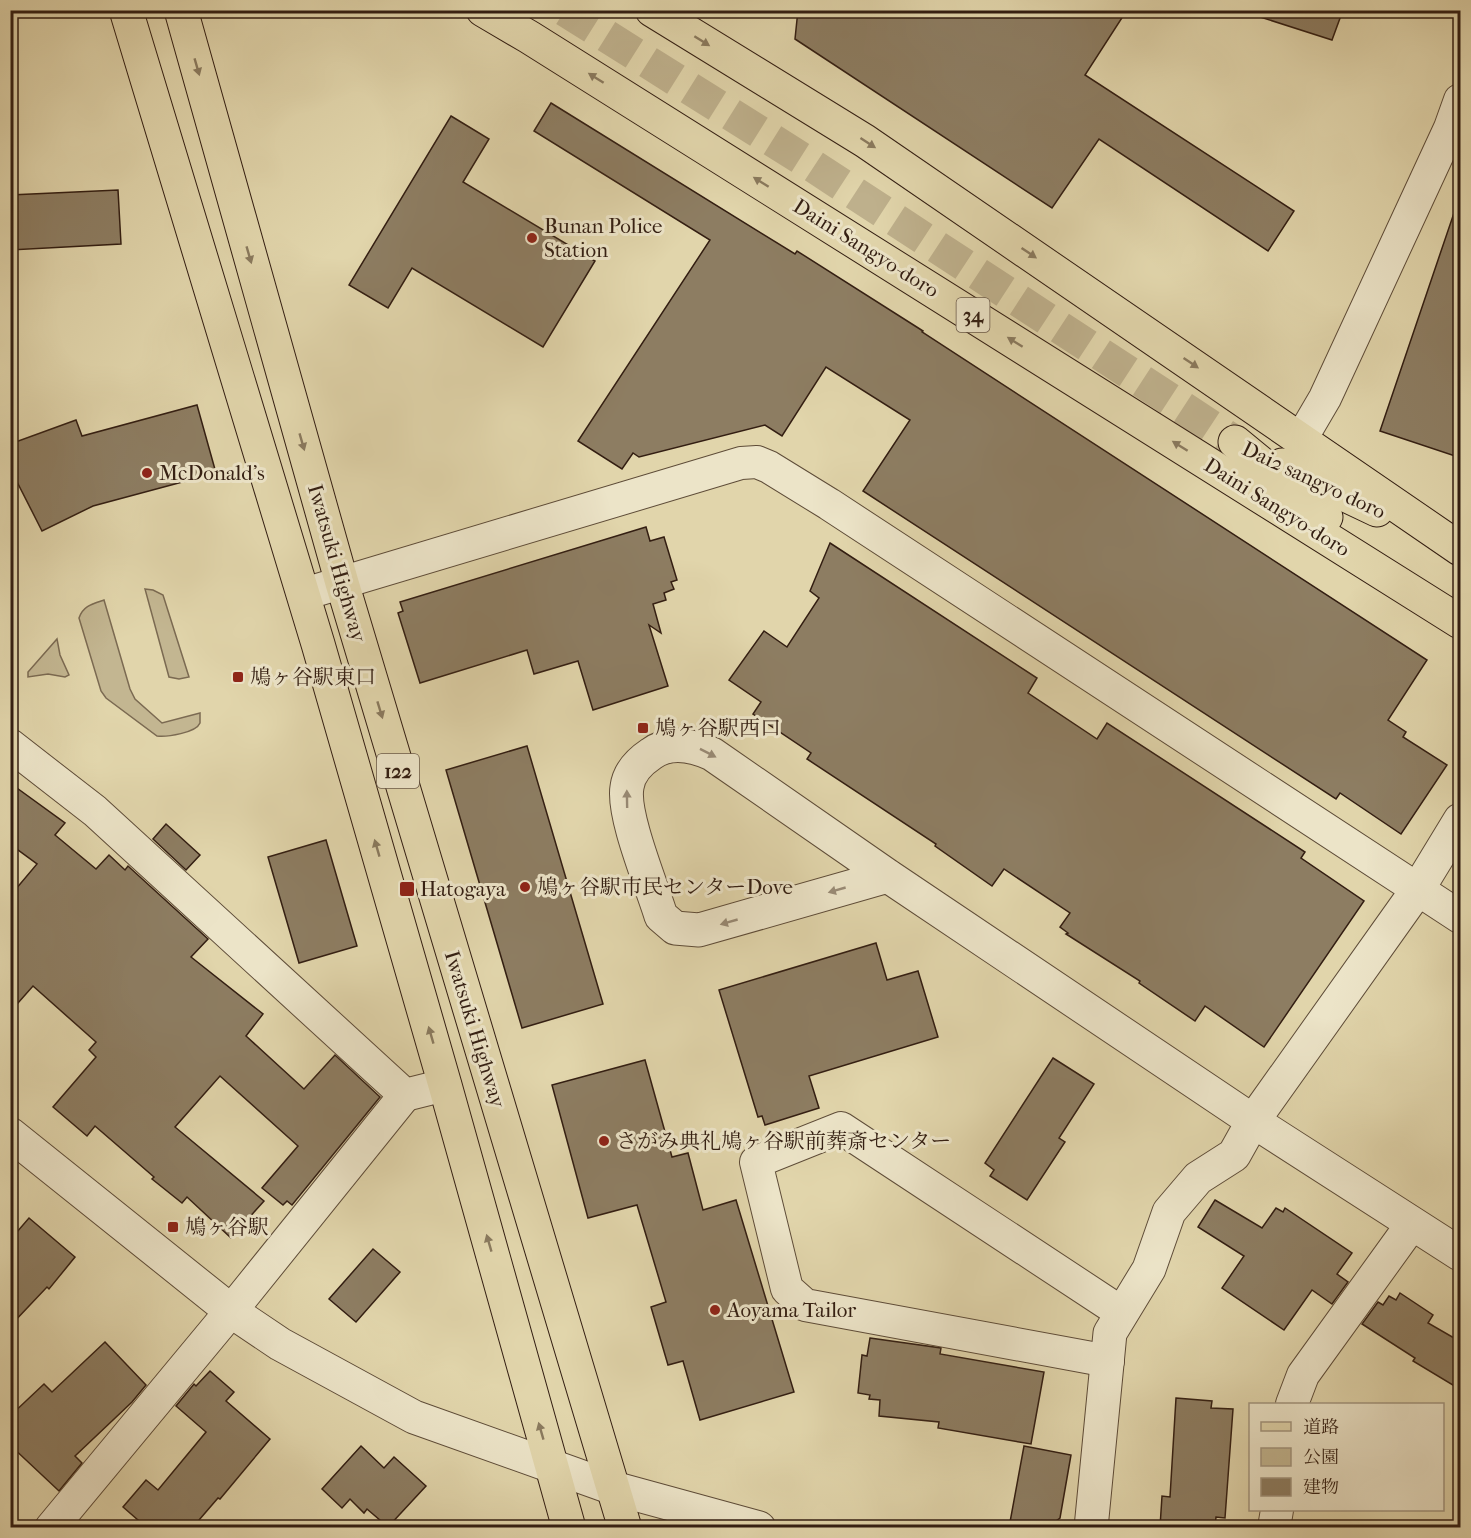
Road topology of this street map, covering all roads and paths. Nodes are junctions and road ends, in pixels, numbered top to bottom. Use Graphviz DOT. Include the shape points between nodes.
graph roads {
  1 [pos="126,10"];
  2 [pos="181,10"];
  3 [pos="483,10"];
  4 [pos="652,10"];
  5 [pos="1461,100"];
  6 [pos="1302,439"];
  7 [pos="1461,549"];
  8 [pos="342,583"];
  9 [pos="304,594"];
  10 [pos="1433,605"];
  11 [pos="1461,622"];
  12 [pos="10,745"];
  13 [pos="1461,820"];
  14 [pos="888,876"];
  15 [pos="1418,889"];
  16 [pos="1461,917"];
  17 [pos="445,1085"];
  18 [pos="405,1095"];
  19 [pos="1253,1121"];
  20 [pos="10,1134"];
  21 [pos="1412,1224"];
  22 [pos="1461,1254"];
  23 [pos="231,1311"];
  24 [pos="1122,1313"];
  25 [pos="1108,1360"];
  26 [pos="1292,1403"];
  27 [pos="551,1467"];
  28 [pos="613,1488"];
  29 [pos="1277,1511"];
  30 [pos="51,1527"];
  31 [pos="568,1527"];
  32 [pos="625,1527"];
  33 [pos="759,1527"];
  34 [pos="1091,1527"];
  35 [pos="1274,1527"];
  1 -- 9 [label="main road, Iwatsuki Highway / 122"];
  2 -- 8 [label="main road, Iwatsuki Highway / 122, one-way"];
  10 -- 3 [label="main road, Daini Sangyo-doro / 34, one-way"];
  4 -- 6 [label="main road, 34, one-way" via="865,141"];
  5 -- 6 [label="street" via="1325,398"];
  6 -- 7 [label="main road, 34"];
  7 -- 10 [label="main road, Dai2 sangyo doro / 34" via="1235,442"];
  8 -- 9 [label="street"];
  8 -- 15 [label="street" via="757,462 829,504"];
  8 -- 28 [label="main road, Iwatsuki Highway / 122, one-way"];
  17 -- 9 [label="main road, Iwatsuki Highway / 122, one-way"];
  10 -- 11 [label="main road, Daini Sangyo-doro / 34"];
  12 -- 18 [label="street" via="95,811"];
  13 -- 15 [label="street"];
  14 -- 14 [label="street, one-way" via="699,930 675,928 662,916 626,807 627,785 634,768 652,752 675,744 695,746"];
  14 -- 19 [label="street"];
  15 -- 16 [label="street"];
  15 -- 19 [label="street"];
  17 -- 18 [label="street"];
  27 -- 17 [label="main road, Iwatsuki Highway / 122, one-way"];
  18 -- 23 [label="street"];
  19 -- 21 [label="street"];
  19 -- 24 [label="street" via="1234,1155 1198,1178 1169,1212 1149,1269"];
  20 -- 23 [label="street"];
  21 -- 22 [label="street"];
  21 -- 26 [label="street" via="1303,1375"];
  23 -- 27 [label="street" via="280,1344 414,1418"];
  23 -- 30 [label="street"];
  24 -- 25 [label="street" via="1110,1333"];
  24 -- 25 [label="street" via="841,1128 756,1162 787,1289 805,1305"];
  25 -- 34 [label="street"];
  27 -- 28 [label="street"];
  27 -- 31 [label="main road, Iwatsuki Highway / 122"];
  28 -- 32 [label="main road, Iwatsuki Highway / 122"];
  28 -- 33 [label="street"];
  29 -- 35 [label="street"];
}
